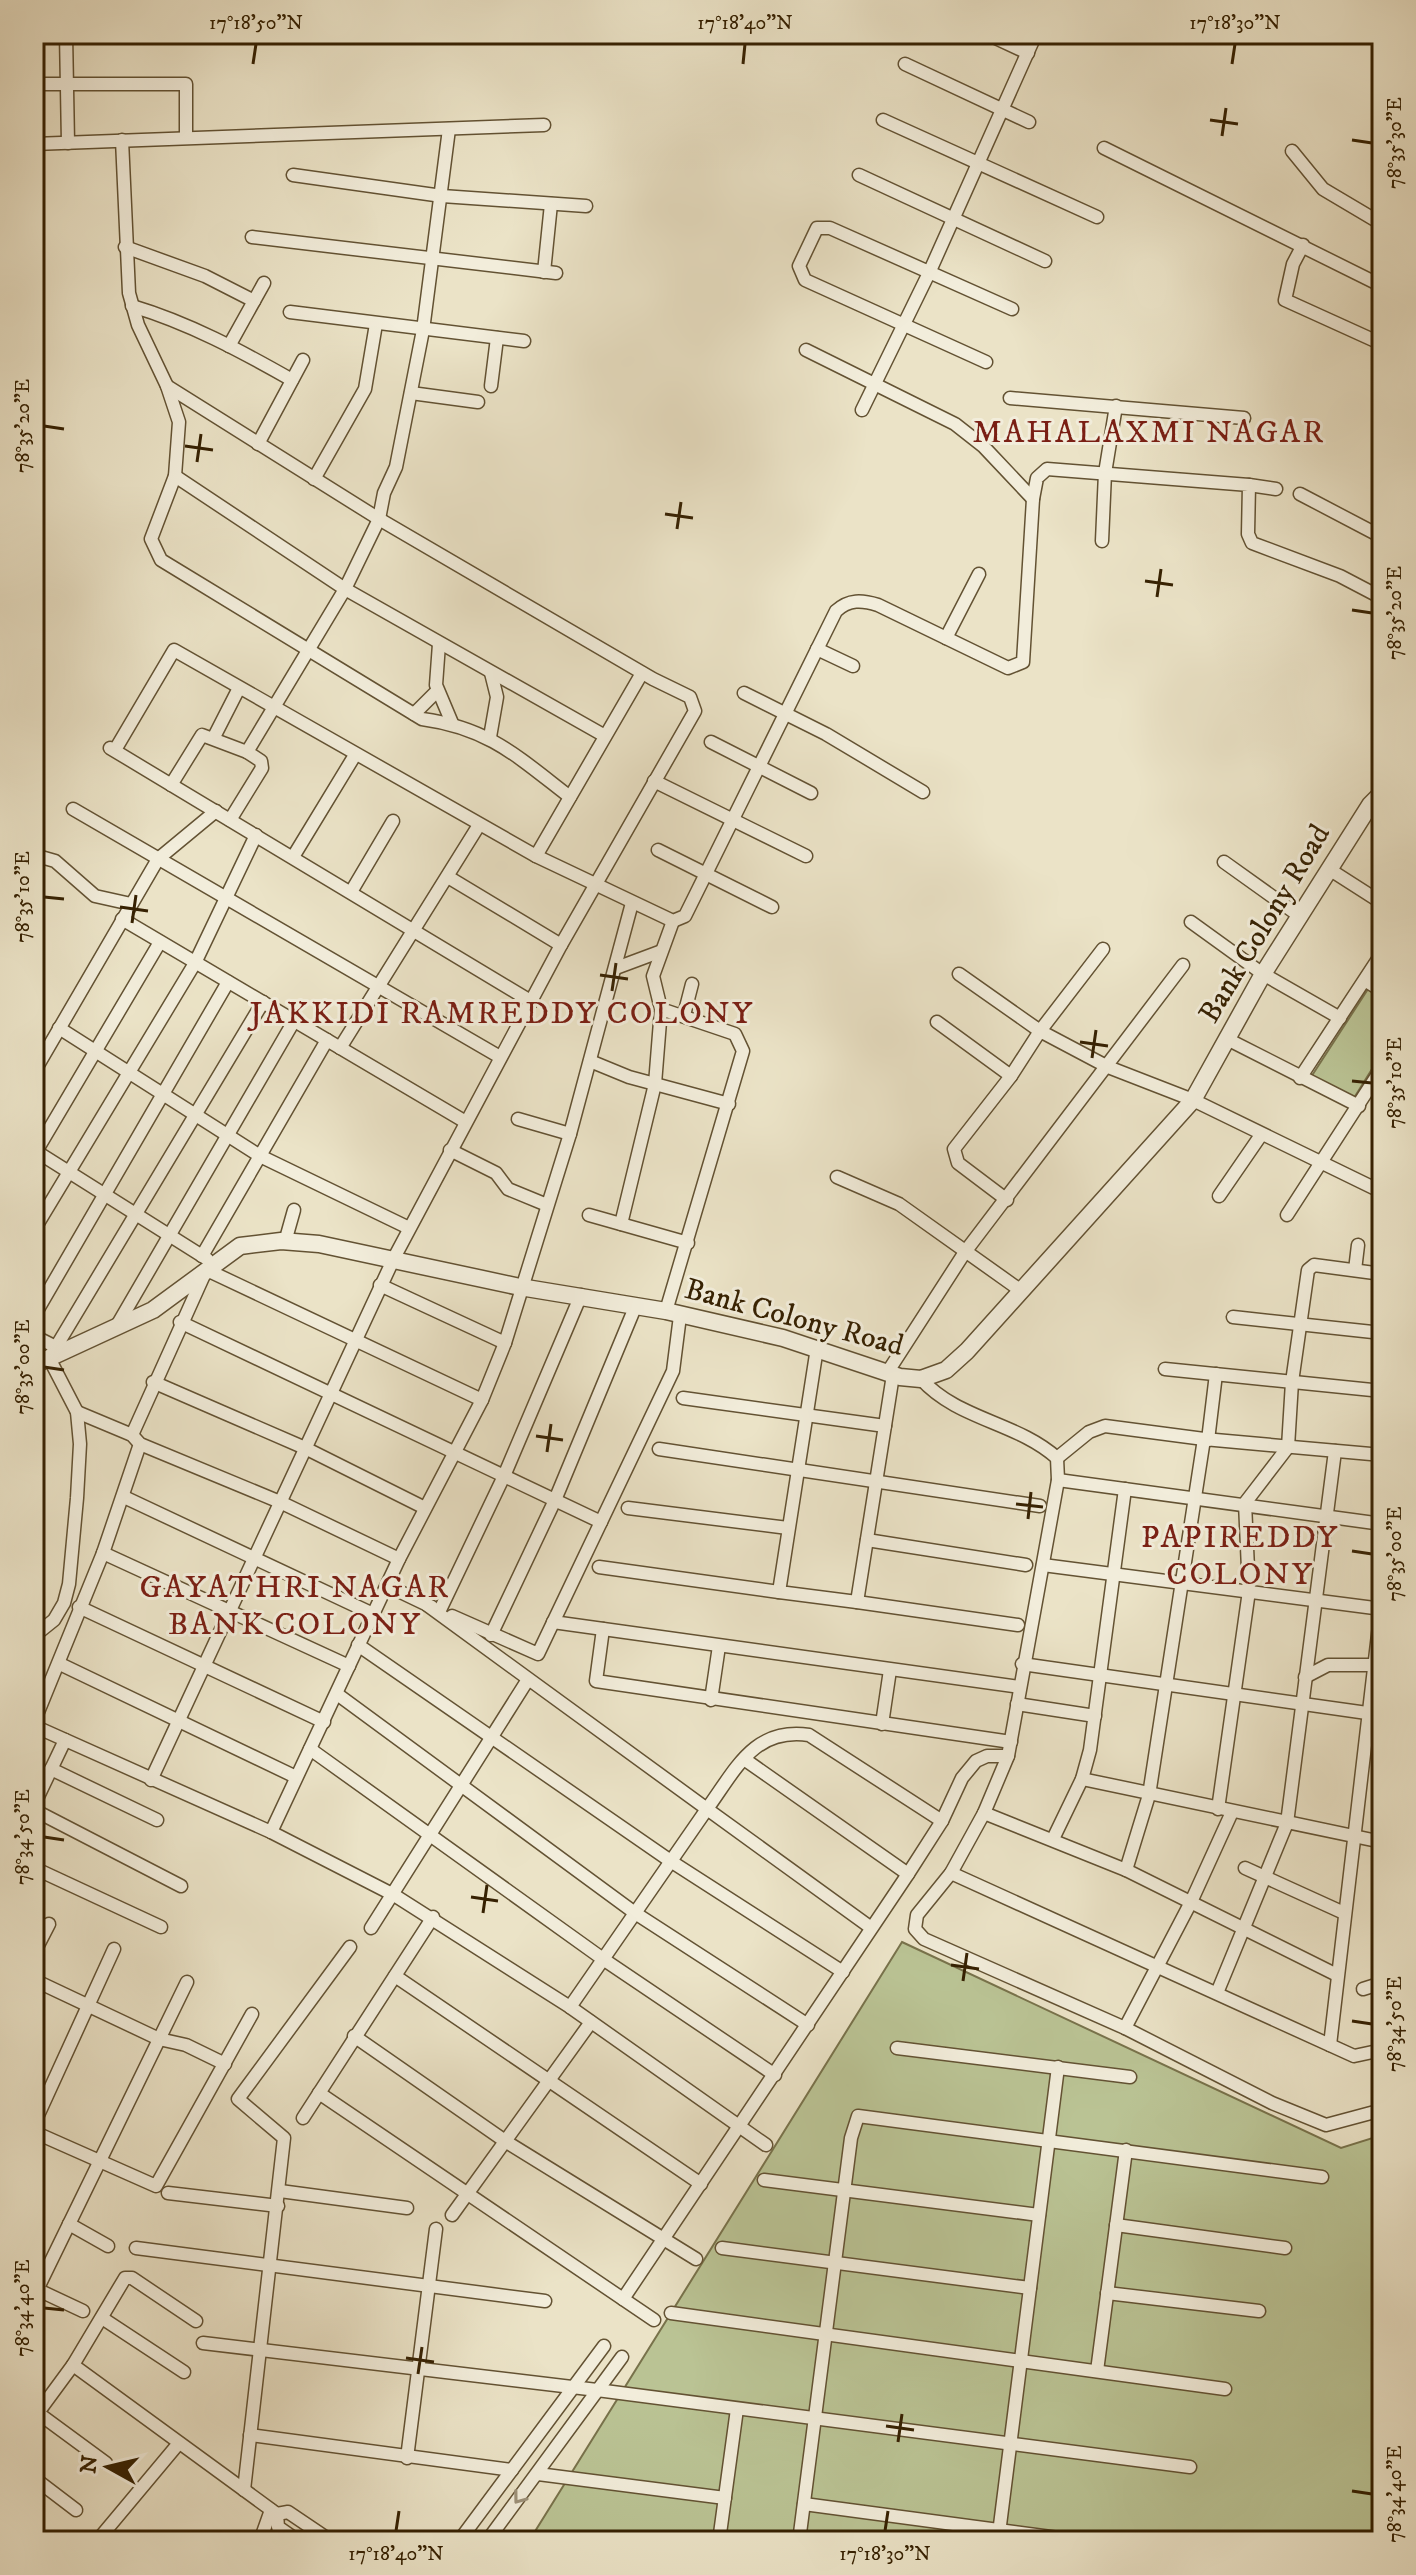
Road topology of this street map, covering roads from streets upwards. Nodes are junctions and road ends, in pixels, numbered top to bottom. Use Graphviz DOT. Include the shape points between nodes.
graph roads {
  1 [pos="66,34"];
  2 [pos="987,34"];
  3 [pos="1035,36"];
  4 [pos="1028,53"];
  5 [pos="905,64"];
  6 [pos="34,84"];
  7 [pos="67,84"];
  8 [pos="1001,109"];
  9 [pos="883,120"];
  10 [pos="1029,122"];
  11 [pos="544,125"];
  12 [pos="449,129"];
  13 [pos="186,137"];
  14 [pos="122,140"];
  15 [pos="68,143"];
  16 [pos="34,144"];
  17 [pos="1104,148"];
  18 [pos="1292,151"];
  19 [pos="977,163"];
  20 [pos="293,175"];
  21 [pos="859,175"];
  22 [pos="442,196"];
  23 [pos="551,204"];
  24 [pos="586,206"];
  25 [pos="1097,217"];
  26 [pos="952,218"];
  27 [pos="1382,224"];
  28 [pos="252,237"];
  29 [pos="1303,245"];
  30 [pos="125,247"];
  31 [pos="433,258"];
  32 [pos="1045,261"];
  33 [pos="929,273"];
  34 [pos="264,283"];
  35 [pos="1382,286"];
  36 [pos="254,301"];
  37 [pos="132,306"];
  38 [pos="1012,309"];
  39 [pos="290,312"];
  40 [pos="376,324"];
  41 [pos="903,324"];
  42 [pos="423,330"];
  43 [pos="497,338"];
  44 [pos="524,341"];
  45 [pos="1382,344"];
  46 [pos="229,346"];
  47 [pos="806,350"];
  48 [pos="303,360"];
  49 [pos="986,362"];
  50 [pos="292,380"];
  51 [pos="875,382"];
  52 [pos="167,386"];
  53 [pos="491,386"];
  54 [pos="411,393"];
  55 [pos="1010,398"];
  56 [pos="478,402"];
  57 [pos="1116,406"];
  58 [pos="862,410"];
  59 [pos="1244,418"];
  60 [pos="258,444"];
  61 [pos="1105,473"];
  62 [pos="175,476"];
  63 [pos="314,479"];
  64 [pos="1249,485"];
  65 [pos="1276,489"];
  66 [pos="1300,494"];
  67 [pos="1033,499"];
  68 [pos="379,519"];
  69 [pos="1382,537"];
  70 [pos="1102,541"];
  71 [pos="979,574"];
  72 [pos="345,589"];
  73 [pos="1382,598"];
  74 [pos="946,638"];
  75 [pos="439,644"];
  76 [pos="309,649"];
  77 [pos="817,649"];
  78 [pos="853,666"];
  79 [pos="491,673"];
  80 [pos="642,673"];
  81 [pos="239,688"];
  82 [pos="437,691"];
  83 [pos="744,693"];
  84 [pos="274,706"];
  85 [pos="414,714"];
  86 [pos="785,714"];
  87 [pos="452,723"];
  88 [pos="605,736"];
  89 [pos="214,737"];
  90 [pos="490,737"];
  91 [pos="711,742"];
  92 [pos="247,752"];
  93 [pos="355,755"];
  94 [pos="758,765"];
  95 [pos="654,781"];
  96 [pos="171,785"];
  97 [pos="923,792"];
  98 [pos="811,793"];
  99 [pos="1382,793"];
  100 [pos="570,797"];
  101 [pos="73,809"];
  102 [pos="1376,810"];
  103 [pos="216,811"];
  104 [pos="731,819"];
  105 [pos="230,820"];
  106 [pos="393,821"];
  107 [pos="479,825"];
  108 [pos="256,835"];
  109 [pos="658,850"];
  110 [pos="34,855"];
  111 [pos="536,856"];
  112 [pos="806,856"];
  113 [pos="293,857"];
  114 [pos="158,859"];
  115 [pos="1224,862"];
  116 [pos="1332,871"];
  117 [pos="704,874"];
  118 [pos="448,877"];
  119 [pos="595,884"];
  120 [pos="351,892"];
  121 [pos="226,899"];
  122 [pos="632,903"];
  123 [pos="1382,903"];
  124 [pos="131,904"];
  125 [pos="772,907"];
  126 [pos="1301,917"];
  127 [pos="122,919"];
  128 [pos="673,921"];
  129 [pos="1191,922"];
  130 [pos="415,930"];
  131 [pos="160,942"];
  132 [pos="561,945"];
  133 [pos="1103,949"];
  134 [pos="659,952"];
  135 [pos="1382,953"];
  136 [pos="195,963"];
  137 [pos="1183,965"];
  138 [pos="616,968"];
  139 [pos="959,974"];
  140 [pos="1263,974"];
  141 [pos="1366,981"];
  142 [pos="228,982"];
  143 [pos="692,984"];
  144 [pos="378,987"];
  145 [pos="1382,991"];
  146 [pos="263,1002"];
  147 [pos="532,1002"];
  148 [pos="661,1009"];
  149 [pos="684,1015"];
  150 [pos="1340,1018"];
  151 [pos="294,1021"];
  152 [pos="937,1022"];
  153 [pos="59,1028"];
  154 [pos="1040,1031"];
  155 [pos="1227,1039"];
  156 [pos="327,1040"];
  157 [pos="340,1048"];
  158 [pos="95,1051"];
  159 [pos="500,1057"];
  160 [pos="590,1061"];
  161 [pos="1108,1067"];
  162 [pos="1382,1068"];
  163 [pos="34,1072"];
  164 [pos="129,1073"];
  165 [pos="1011,1076"];
  166 [pos="1300,1078"];
  167 [pos="655,1084"];
  168 [pos="162,1093"];
  169 [pos="1193,1100"];
  170 [pos="729,1104"];
  171 [pos="1359,1106"];
  172 [pos="196,1115"];
  173 [pos="518,1119"];
  174 [pos="464,1121"];
  175 [pos="570,1134"];
  176 [pos="228,1135"];
  177 [pos="1261,1135"];
  178 [pos="450,1150"];
  179 [pos="35,1152"];
  180 [pos="260,1156"];
  181 [pos="1322,1163"];
  182 [pos="69,1173"];
  183 [pos="837,1177"];
  184 [pos="1382,1192"];
  185 [pos="103,1194"];
  186 [pos="1219,1196"];
  187 [pos="1007,1200"];
  188 [pos="547,1205"];
  189 [pos="294,1210"];
  190 [pos="589,1215"];
  191 [pos="1287,1215"];
  192 [pos="137,1216"];
  193 [pos="621,1224"];
  194 [pos="409,1228"];
  195 [pos="34,1230"];
  196 [pos="169,1235"];
  197 [pos="285,1242"];
  198 [pos="688,1243"];
  199 [pos="1358,1245"];
  200 [pos="965,1252"];
  201 [pos="394,1258"];
  202 [pos="208,1267"];
  203 [pos="1355,1270"];
  204 [pos="1382,1274"];
  205 [pos="380,1285"];
  206 [pos="520,1287"];
  207 [pos="1020,1290"];
  208 [pos="581,1295"];
  209 [pos="636,1305"];
  210 [pos="673,1314"];
  211 [pos="34,1316"];
  212 [pos="1233,1317"];
  213 [pos="180,1322"];
  214 [pos="1301,1324"];
  215 [pos="113,1331"];
  216 [pos="1382,1333"];
  217 [pos="34,1336"];
  218 [pos="355,1340"];
  219 [pos="505,1343"];
  220 [pos="817,1348"];
  221 [pos="46,1357"];
  222 [pos="1165,1369"];
  223 [pos="890,1374"];
  224 [pos="1216,1374"];
  225 [pos="921,1379"];
  226 [pos="153,1382"];
  227 [pos="1292,1382"];
  228 [pos="1382,1391"];
  229 [pos="330,1393"];
  230 [pos="683,1398"];
  231 [pos="482,1400"];
  232 [pos="77,1412"];
  233 [pos="804,1414"];
  234 [pos="885,1426"];
  235 [pos="136,1439"];
  236 [pos="1206,1440"];
  237 [pos="1288,1447"];
  238 [pos="305,1448"];
  239 [pos="659,1449"];
  240 [pos="1335,1451"];
  241 [pos="456,1453"];
  242 [pos="1382,1455"];
  243 [pos="1057,1458"];
  244 [pos="796,1471"];
  245 [pos="504,1476"];
  246 [pos="1058,1480"];
  247 [pos="876,1483"];
  248 [pos="1125,1489"];
  249 [pos="124,1497"];
  250 [pos="1196,1498"];
  251 [pos="555,1500"];
  252 [pos="280,1502"];
  253 [pos="1245,1503"];
  254 [pos="1040,1506"];
  255 [pos="425,1508"];
  256 [pos="628,1508"];
  257 [pos="1326,1517"];
  258 [pos="601,1522"];
  259 [pos="1382,1524"];
  260 [pos="788,1528"];
  261 [pos="867,1540"];
  262 [pos="103,1553"];
  263 [pos="255,1557"];
  264 [pos="399,1559"];
  265 [pos="1026,1565"];
  266 [pos="1043,1565"];
  267 [pos="599,1567"];
  268 [pos="1115,1574"];
  269 [pos="1182,1583"];
  270 [pos="388,1586"];
  271 [pos="1249,1591"];
  272 [pos="779,1592"];
  273 [pos="1315,1600"];
  274 [pos="857,1602"];
  275 [pos="427,1605"];
  276 [pos="1382,1606"];
  277 [pos="79,1607"];
  278 [pos="440,1610"];
  279 [pos="230,1611"];
  280 [pos="373,1614"];
  281 [pos="553,1622"];
  282 [pos="1018,1625"];
  283 [pos="603,1629"];
  284 [pos="491,1635"];
  285 [pos="34,1636"];
  286 [pos="358,1645"];
  287 [pos="719,1646"];
  288 [pos="60,1664"];
  289 [pos="1022,1664"];
  290 [pos="204,1666"];
  291 [pos="349,1666"];
  292 [pos="890,1670"];
  293 [pos="1376,1674"];
  294 [pos="1101,1675"];
  295 [pos="1305,1677"];
  296 [pos="527,1681"];
  297 [pos="1166,1684"];
  298 [pos="1020,1687"];
  299 [pos="337,1694"];
  300 [pos="1234,1694"];
  301 [pos="711,1700"];
  302 [pos="1017,1704"];
  303 [pos="1301,1704"];
  304 [pos="1367,1713"];
  305 [pos="1095,1716"];
  306 [pos="179,1720"];
  307 [pos="324,1722"];
  308 [pos="34,1724"];
  309 [pos="882,1724"];
  310 [pos="65,1740"];
  311 [pos="491,1740"];
  312 [pos="1011,1742"];
  313 [pos="310,1749"];
  314 [pos="1008,1756"];
  315 [pos="744,1759"];
  316 [pos="51,1769"];
  317 [pos="296,1777"];
  318 [pos="40,1779"];
  319 [pos="1082,1779"];
  320 [pos="151,1780"];
  321 [pos="462,1786"];
  322 [pos="1149,1795"];
  323 [pos="34,1807"];
  324 [pos="707,1809"];
  325 [pos="1218,1809"];
  326 [pos="1232,1812"];
  327 [pos="984,1813"];
  328 [pos="157,1820"];
  329 [pos="942,1821"];
  330 [pos="1287,1823"];
  331 [pos="271,1832"];
  332 [pos="432,1834"];
  333 [pos="1352,1835"];
  334 [pos="1053,1839"];
  335 [pos="1382,1842"];
  336 [pos="672,1862"];
  337 [pos="34,1868"];
  338 [pos="1245,1868"];
  339 [pos="1126,1870"];
  340 [pos="951,1873"];
  341 [pos="908,1874"];
  342 [pos="1265,1877"];
  343 [pos="181,1886"];
  344 [pos="394,1895"];
  345 [pos="1191,1902"];
  346 [pos="635,1913"];
  347 [pos="1344,1913"];
  348 [pos="433,1917"];
  349 [pos="49,1924"];
  350 [pos="161,1927"];
  351 [pos="870,1927"];
  352 [pos="371,1928"];
  353 [pos="1244,1928"];
  354 [pos="350,1947"];
  355 [pos="114,1949"];
  356 [pos="34,1953"];
  357 [pos="603,1959"];
  358 [pos="1155,1968"];
  359 [pos="843,1972"];
  360 [pos="1337,1975"];
  361 [pos="395,1976"];
  362 [pos="34,1980"];
  363 [pos="187,1982"];
  364 [pos="1382,1983"];
  365 [pos="1363,1989"];
  366 [pos="1217,1993"];
  367 [pos="88,2006"];
  368 [pos="570,2007"];
  369 [pos="252,2014"];
  370 [pos="591,2022"];
  371 [pos="808,2025"];
  372 [pos="1125,2028"];
  373 [pos="354,2036"];
  374 [pos="159,2039"];
  375 [pos="1330,2045"];
  376 [pos="897,2048"];
  377 [pos="1382,2050"];
  378 [pos="225,2064"];
  379 [pos="1058,2067"];
  380 [pos="775,2075"];
  381 [pos="1130,2077"];
  382 [pos="550,2079"];
  383 [pos="319,2093"];
  384 [pos="1382,2110"];
  385 [pos="303,2118"];
  386 [pos="34,2124"];
  387 [pos="740,2127"];
  388 [pos="34,2132"];
  389 [pos="1048,2140"];
  390 [pos="505,2141"];
  391 [pos="766,2145"];
  392 [pos="1126,2150"];
  393 [pos="100,2160"];
  394 [pos="1322,2177"];
  395 [pos="764,2180"];
  396 [pos="701,2184"];
  397 [pos="280,2191"];
  398 [pos="844,2192"];
  399 [pos="168,2193"];
  400 [pos="467,2196"];
  401 [pos="278,2206"];
  402 [pos="407,2208"];
  403 [pos="452,2215"];
  404 [pos="1039,2215"];
  405 [pos="69,2224"];
  406 [pos="1116,2225"];
  407 [pos="436,2229"];
  408 [pos="664,2240"];
  409 [pos="108,2246"];
  410 [pos="136,2248"];
  411 [pos="722,2248"];
  412 [pos="1285,2248"];
  413 [pos="696,2259"];
  414 [pos="835,2263"];
  415 [pos="270,2265"];
  416 [pos="427,2285"];
  417 [pos="1030,2288"];
  418 [pos="35,2291"];
  419 [pos="1107,2293"];
  420 [pos="623,2299"];
  421 [pos="545,2301"];
  422 [pos="83,2311"];
  423 [pos="1259,2311"];
  424 [pos="671,2313"];
  425 [pos="102,2318"];
  426 [pos="654,2320"];
  427 [pos="196,2321"];
  428 [pos="825,2336"];
  429 [pos="203,2343"];
  430 [pos="604,2346"];
  431 [pos="260,2350"];
  432 [pos="622,2357"];
  433 [pos="1021,2361"];
  434 [pos="73,2365"];
  435 [pos="416,2368"];
  436 [pos="1097,2371"];
  437 [pos="184,2372"];
  438 [pos="573,2388"];
  439 [pos="1225,2389"];
  440 [pos="597,2390"];
  441 [pos="737,2409"];
  442 [pos="36,2416"];
  443 [pos="815,2418"];
  444 [pos="250,2435"];
  445 [pos="179,2443"];
  446 [pos="1010,2444"];
  447 [pos="407,2458"];
  448 [pos="106,2463"];
  449 [pos="1190,2467"];
  450 [pos="512,2470"];
  451 [pos="538,2474"];
  452 [pos="34,2478"];
  453 [pos="244,2490"];
  454 [pos="725,2498"];
  455 [pos="804,2504"];
  456 [pos="76,2510"];
  457 [pos="274,2512"];
  458 [pos="998,2536"];
  459 [pos="97,2541"];
  460 [pos="260,2541"];
  461 [pos="298,2541"];
  462 [pos="331,2541"];
  463 [pos="459,2541"];
  464 [pos="487,2541"];
  465 [pos="719,2541"];
  466 [pos="799,2541"];
  467 [pos="1081,2541"];
  1 -- 7 [label="street"];
  2 -- 4 [label="street"];
  3 -- 4 [label="street"];
  4 -- 8 [label="street"];
  5 -- 8 [label="street"];
  6 -- 7 [label="street"];
  7 -- 13 [label="street" via="186,84"];
  7 -- 15 [label="street"];
  8 -- 10 [label="street"];
  8 -- 19 [label="street"];
  9 -- 19 [label="street"];
  11 -- 12 [label="street"];
  12 -- 13 [label="street"];
  12 -- 22 [label="street"];
  13 -- 14 [label="street"];
  14 -- 15 [label="street"];
  14 -- 30 [label="street"];
  15 -- 16 [label="street"];
  17 -- 29 [label="street"];
  18 -- 27 [label="street" via="1323,189"];
  19 -- 25 [label="street"];
  19 -- 26 [label="street"];
  20 -- 22 [label="street"];
  21 -- 26 [label="street"];
  22 -- 23 [label="street"];
  22 -- 31 [label="street"];
  23 -- 24 [label="street"];
  23 -- 31 [label="street" via="550,272"];
  26 -- 32 [label="street"];
  26 -- 33 [label="street"];
  28 -- 31 [label="street"];
  29 -- 35 [label="street"];
  29 -- 45 [label="street" via="1285,300"];
  30 -- 36 [label="street" via="205,276"];
  30 -- 37 [label="street"];
  31 -- 42 [label="street"];
  33 -- 38 [label="street"];
  33 -- 41 [label="street"];
  33 -- 41 [label="street" via="830,228 817,228 799,266 805,280"];
  34 -- 36 [label="street"];
  36 -- 46 [label="street"];
  37 -- 46 [label="street"];
  37 -- 52 [label="street"];
  39 -- 40 [label="street"];
  40 -- 42 [label="street"];
  40 -- 63 [label="street" via="365,389"];
  41 -- 49 [label="street"];
  41 -- 51 [label="street"];
  42 -- 43 [label="street"];
  42 -- 54 [label="street"];
  43 -- 44 [label="street"];
  43 -- 53 [label="street"];
  46 -- 50 [label="street"];
  47 -- 51 [label="street"];
  48 -- 50 [label="street"];
  50 -- 60 [label="street"];
  51 -- 58 [label="street"];
  51 -- 67 [label="street" via="955,424"];
  52 -- 60 [label="street"];
  52 -- 62 [label="street" via="179,422"];
  54 -- 56 [label="street"];
  54 -- 68 [label="street" via="401,451"];
  55 -- 57 [label="street"];
  57 -- 59 [label="street"];
  57 -- 61 [label="street"];
  60 -- 63 [label="street"];
  61 -- 64 [label="street"];
  61 -- 67 [label="street" via="1047,469 1037,478"];
  61 -- 70 [label="street"];
  62 -- 72 [label="street"];
  62 -- 76 [label="street" via="151,539 161,560"];
  63 -- 68 [label="street"];
  64 -- 65 [label="street"];
  64 -- 73 [label="street" via="1252,543"];
  66 -- 69 [label="street"];
  67 -- 74 [label="street" via="1023,662 1008,668"];
  68 -- 72 [label="street"];
  68 -- 80 [label="street"];
  71 -- 74 [label="street"];
  72 -- 75 [label="street"];
  72 -- 76 [label="street"];
  74 -- 77 [label="street" via="878,605 853,601 836,611"];
  75 -- 79 [label="street"];
  75 -- 82 [label="street"];
  76 -- 84 [label="street"];
  76 -- 85 [label="street"];
  77 -- 78 [label="street"];
  77 -- 86 [label="street"];
  79 -- 88 [label="street"];
  79 -- 90 [label="street" via="497,697"];
  80 -- 88 [label="street"];
  80 -- 95 [label="street" via="695,704"];
  81 -- 84 [label="street"];
  81 -- 89 [label="street"];
  81 -- 96 [label="street" via="174,650 111,749"];
  82 -- 85 [label="street"];
  82 -- 87 [label="street"];
  83 -- 86 [label="street"];
  84 -- 92 [label="street"];
  84 -- 93 [label="street"];
  85 -- 87 [label="street"];
  86 -- 94 [label="street"];
  86 -- 97 [label="street"];
  87 -- 90 [label="street"];
  88 -- 100 [label="street"];
  89 -- 92 [label="street"];
  89 -- 96 [label="street" via="202,735 196,741"];
  90 -- 100 [label="street"];
  91 -- 94 [label="street"];
  92 -- 105 [label="street" via="261,761 262,768"];
  93 -- 107 [label="street"];
  93 -- 113 [label="street"];
  94 -- 98 [label="street"];
  94 -- 104 [label="street"];
  95 -- 104 [label="street"];
  95 -- 119 [label="street"];
  96 -- 103 [label="street"];
  99 -- 102 [label="street, Bank Colony Road"];
  100 -- 111 [label="street"];
  101 -- 114 [label="street"];
  102 -- 116 [label="street, Bank Colony Road"];
  103 -- 105 [label="street"];
  103 -- 114 [label="street"];
  104 -- 112 [label="street"];
  104 -- 117 [label="street"];
  105 -- 108 [label="street"];
  106 -- 120 [label="street"];
  107 -- 111 [label="street"];
  107 -- 118 [label="street"];
  108 -- 113 [label="street"];
  108 -- 121 [label="street"];
  109 -- 117 [label="street"];
  110 -- 124 [label="street" via="55,861 95,896"];
  111 -- 119 [label="street"];
  113 -- 120 [label="street"];
  114 -- 121 [label="street"];
  114 -- 124 [label="street"];
  115 -- 126 [label="street"];
  116 -- 123 [label="street"];
  116 -- 126 [label="street, Bank Colony Road"];
  117 -- 125 [label="street"];
  117 -- 128 [label="street" via="685,916"];
  118 -- 130 [label="street"];
  118 -- 132 [label="street"];
  119 -- 122 [label="street"];
  119 -- 132 [label="street"];
  120 -- 130 [label="street"];
  121 -- 136 [label="street"];
  121 -- 144 [label="street"];
  122 -- 128 [label="street"];
  122 -- 138 [label="street"];
  124 -- 127 [label="street"];
  126 -- 140 [label="street, Bank Colony Road"];
  127 -- 131 [label="street"];
  127 -- 153 [label="street"];
  128 -- 134 [label="street"];
  129 -- 140 [label="street"];
  130 -- 144 [label="street"];
  130 -- 147 [label="street"];
  131 -- 136 [label="street"];
  131 -- 158 [label="street"];
  132 -- 147 [label="street"];
  133 -- 154 [label="street"];
  134 -- 138 [label="street"];
  134 -- 148 [label="street" via="653,976"];
  135 -- 141 [label="street"];
  136 -- 142 [label="street"];
  136 -- 164 [label="street"];
  137 -- 161 [label="street"];
  138 -- 160 [label="street"];
  139 -- 154 [label="street"];
  140 -- 150 [label="street"];
  140 -- 155 [label="street, Bank Colony Road"];
  141 -- 145 [label="street"];
  141 -- 150 [label="street"];
  142 -- 146 [label="street"];
  142 -- 168 [label="street"];
  143 -- 149 [label="street"];
  144 -- 157 [label="street"];
  144 -- 159 [label="street"];
  146 -- 151 [label="street"];
  146 -- 172 [label="street"];
  147 -- 159 [label="street"];
  148 -- 149 [label="street"];
  148 -- 167 [label="street"];
  149 -- 170 [label="street" via="740,1037 743,1051"];
  150 -- 166 [label="street"];
  151 -- 156 [label="street"];
  151 -- 176 [label="street"];
  152 -- 165 [label="street"];
  153 -- 158 [label="street"];
  153 -- 163 [label="street"];
  154 -- 161 [label="street"];
  154 -- 165 [label="street"];
  155 -- 166 [label="street"];
  155 -- 169 [label="street, Bank Colony Road"];
  156 -- 157 [label="street"];
  156 -- 180 [label="street"];
  157 -- 174 [label="street"];
  158 -- 164 [label="street"];
  158 -- 179 [label="street"];
  159 -- 174 [label="street"];
  160 -- 167 [label="street"];
  160 -- 175 [label="street"];
  161 -- 169 [label="street"];
  161 -- 187 [label="street"];
  162 -- 171 [label="street"];
  164 -- 168 [label="street"];
  164 -- 182 [label="street"];
  165 -- 187 [label="street" via="954,1149 958,1163"];
  166 -- 171 [label="street"];
  167 -- 170 [label="street"];
  167 -- 193 [label="street"];
  168 -- 172 [label="street"];
  168 -- 185 [label="street"];
  169 -- 177 [label="street"];
  169 -- 207 [label="street, Bank Colony Road"];
  170 -- 198 [label="street"];
  171 -- 181 [label="street"];
  172 -- 176 [label="street"];
  172 -- 192 [label="street"];
  173 -- 175 [label="street"];
  174 -- 178 [label="street"];
  175 -- 188 [label="street"];
  176 -- 180 [label="street"];
  176 -- 196 [label="street"];
  177 -- 181 [label="street"];
  177 -- 186 [label="street"];
  178 -- 188 [label="street" via="496,1173 508,1189"];
  178 -- 194 [label="street"];
  179 -- 182 [label="street"];
  180 -- 194 [label="street"];
  180 -- 202 [label="street"];
  181 -- 184 [label="street"];
  181 -- 191 [label="street"];
  182 -- 185 [label="street"];
  182 -- 195 [label="street"];
  183 -- 200 [label="street" via="882,1194"];
  185 -- 192 [label="street"];
  185 -- 211 [label="street"];
  187 -- 200 [label="street"];
  188 -- 206 [label="street"];
  189 -- 197 [label="street"];
  190 -- 193 [label="street"];
  192 -- 196 [label="street"];
  192 -- 221 [label="street"];
  193 -- 198 [label="street"];
  194 -- 201 [label="street"];
  196 -- 202 [label="street"];
  196 -- 215 [label="street"];
  197 -- 201 [label="street, Bank Colony Road"];
  197 -- 202 [label="street, Bank Colony Road" via="240,1246"];
  198 -- 210 [label="street"];
  199 -- 203 [label="street"];
  200 -- 207 [label="street"];
  200 -- 223 [label="street"];
  201 -- 205 [label="street"];
  201 -- 206 [label="street, Bank Colony Road"];
  202 -- 213 [label="street"];
  202 -- 215 [label="street, Bank Colony Road" via="153,1310"];
  202 -- 218 [label="street"];
  203 -- 204 [label="street"];
  203 -- 214 [label="street" via="1311,1266"];
  205 -- 218 [label="street"];
  205 -- 219 [label="street"];
  206 -- 208 [label="street, Bank Colony Road"];
  206 -- 219 [label="street"];
  207 -- 225 [label="street, Bank Colony Road" via="946,1370"];
  208 -- 209 [label="street, Bank Colony Road"];
  208 -- 245 [label="street"];
  209 -- 210 [label="street, Bank Colony Road"];
  209 -- 251 [label="street"];
  210 -- 220 [label="street, Bank Colony Road"];
  210 -- 258 [label="street" via="680,1336 673,1371"];
  212 -- 214 [label="street"];
  213 -- 226 [label="street"];
  213 -- 229 [label="street"];
  214 -- 216 [label="street"];
  214 -- 227 [label="street"];
  215 -- 221 [label="street, Bank Colony Road"];
  217 -- 221 [label="street"];
  218 -- 229 [label="street"];
  218 -- 231 [label="street"];
  219 -- 231 [label="street"];
  220 -- 223 [label="street, Bank Colony Road"];
  220 -- 233 [label="street"];
  221 -- 232 [label="street"];
  222 -- 224 [label="street"];
  223 -- 225 [label="street, Bank Colony Road"];
  223 -- 234 [label="street"];
  224 -- 227 [label="street"];
  224 -- 236 [label="street"];
  225 -- 243 [label="street" via="937,1397 1040,1442"];
  226 -- 235 [label="street"];
  226 -- 238 [label="street"];
  227 -- 228 [label="street"];
  227 -- 237 [label="street"];
  229 -- 238 [label="street"];
  229 -- 241 [label="street"];
  230 -- 233 [label="street"];
  231 -- 241 [label="street"];
  232 -- 235 [label="street"];
  232 -- 285 [label="street" via="79,1458 69,1584 54,1620"];
  233 -- 234 [label="street"];
  233 -- 244 [label="street"];
  234 -- 247 [label="street"];
  235 -- 249 [label="street"];
  235 -- 252 [label="street"];
  236 -- 237 [label="street"];
  236 -- 243 [label="street" via="1096,1427"];
  236 -- 250 [label="street"];
  237 -- 240 [label="street"];
  237 -- 253 [label="street"];
  238 -- 252 [label="street"];
  238 -- 255 [label="street"];
  239 -- 244 [label="street"];
  240 -- 242 [label="street"];
  240 -- 257 [label="street"];
  241 -- 245 [label="street"];
  241 -- 255 [label="street"];
  243 -- 246 [label="street"];
  244 -- 247 [label="street"];
  244 -- 260 [label="street"];
  245 -- 251 [label="street"];
  245 -- 278 [label="street"];
  246 -- 248 [label="street"];
  246 -- 266 [label="street"];
  247 -- 254 [label="street"];
  247 -- 261 [label="street"];
  248 -- 250 [label="street"];
  248 -- 268 [label="street"];
  249 -- 262 [label="street"];
  249 -- 263 [label="street"];
  250 -- 253 [label="street"];
  250 -- 269 [label="street"];
  251 -- 258 [label="street"];
  251 -- 284 [label="street"];
  252 -- 263 [label="street"];
  252 -- 264 [label="street"];
  253 -- 257 [label="street"];
  253 -- 271 [label="street"];
  255 -- 264 [label="street"];
  256 -- 260 [label="street"];
  257 -- 259 [label="street"];
  257 -- 273 [label="street"];
  258 -- 281 [label="street"];
  260 -- 272 [label="street"];
  261 -- 265 [label="street"];
  261 -- 274 [label="street"];
  262 -- 277 [label="street"];
  262 -- 279 [label="street"];
  263 -- 279 [label="street"];
  263 -- 280 [label="street"];
  264 -- 270 [label="street"];
  266 -- 268 [label="street"];
  266 -- 289 [label="street"];
  267 -- 272 [label="street"];
  268 -- 269 [label="street"];
  268 -- 294 [label="street"];
  269 -- 271 [label="street"];
  269 -- 297 [label="street"];
  270 -- 275 [label="street"];
  270 -- 280 [label="street"];
  271 -- 273 [label="street"];
  271 -- 300 [label="street"];
  272 -- 274 [label="street"];
  273 -- 276 [label="street"];
  273 -- 295 [label="street"];
  274 -- 282 [label="street"];
  275 -- 278 [label="street"];
  275 -- 296 [label="street"];
  276 -- 293 [label="street"];
  277 -- 288 [label="street"];
  277 -- 290 [label="street"];
  278 -- 284 [label="street"];
  279 -- 290 [label="street"];
  279 -- 291 [label="street"];
  280 -- 286 [label="street"];
  281 -- 283 [label="street"];
  281 -- 284 [label="street" via="538,1654"];
  283 -- 287 [label="street"];
  283 -- 301 [label="street" via="596,1681"];
  286 -- 291 [label="street"];
  286 -- 311 [label="street"];
  287 -- 292 [label="street"];
  287 -- 301 [label="street"];
  288 -- 306 [label="street"];
  288 -- 308 [label="street"];
  289 -- 294 [label="street"];
  289 -- 298 [label="street"];
  290 -- 306 [label="street"];
  290 -- 307 [label="street"];
  291 -- 299 [label="street"];
  292 -- 298 [label="street"];
  292 -- 309 [label="street"];
  293 -- 295 [label="street" via="1328,1665"];
  293 -- 304 [label="street"];
  294 -- 297 [label="street"];
  294 -- 305 [label="street"];
  295 -- 303 [label="street"];
  296 -- 311 [label="street"];
  296 -- 324 [label="street"];
  297 -- 300 [label="street"];
  297 -- 322 [label="street"];
  298 -- 302 [label="street"];
  299 -- 307 [label="street"];
  299 -- 321 [label="street"];
  300 -- 303 [label="street"];
  300 -- 325 [label="street"];
  301 -- 309 [label="street"];
  302 -- 305 [label="street"];
  302 -- 312 [label="street"];
  303 -- 304 [label="street"];
  303 -- 330 [label="street"];
  304 -- 333 [label="street"];
  305 -- 319 [label="street"];
  306 -- 317 [label="street"];
  306 -- 320 [label="street"];
  307 -- 313 [label="street"];
  308 -- 310 [label="street"];
  309 -- 312 [label="street"];
  310 -- 316 [label="street"];
  310 -- 320 [label="street"];
  311 -- 321 [label="street"];
  311 -- 336 [label="street"];
  312 -- 314 [label="street"];
  313 -- 317 [label="street"];
  313 -- 332 [label="street"];
  314 -- 327 [label="street"];
  314 -- 329 [label="street" via="976,1761"];
  315 -- 324 [label="street"];
  315 -- 329 [label="street" via="769,1737 785,1731 809,1735"];
  315 -- 341 [label="street"];
  316 -- 318 [label="street"];
  316 -- 328 [label="street"];
  317 -- 331 [label="street"];
  318 -- 323 [label="street"];
  319 -- 322 [label="street"];
  319 -- 334 [label="street"];
  320 -- 331 [label="street"];
  321 -- 332 [label="street"];
  321 -- 346 [label="street"];
  322 -- 325 [label="street"];
  322 -- 339 [label="street"];
  323 -- 343 [label="street"];
  324 -- 336 [label="street"];
  324 -- 351 [label="street"];
  325 -- 326 [label="street"];
  326 -- 330 [label="street"];
  326 -- 345 [label="street"];
  327 -- 334 [label="street"];
  327 -- 340 [label="street"];
  329 -- 341 [label="street"];
  330 -- 333 [label="street"];
  330 -- 342 [label="street"];
  331 -- 344 [label="street"];
  332 -- 344 [label="street"];
  332 -- 357 [label="street"];
  333 -- 335 [label="street"];
  333 -- 347 [label="street"];
  334 -- 339 [label="street"];
  336 -- 346 [label="street"];
  336 -- 359 [label="street"];
  337 -- 350 [label="street"];
  338 -- 342 [label="street"];
  339 -- 345 [label="street"];
  340 -- 358 [label="street"];
  340 -- 372 [label="street" via="917,1915 915,1929 924,1939"];
  341 -- 351 [label="street"];
  342 -- 347 [label="street"];
  342 -- 353 [label="street"];
  344 -- 348 [label="street"];
  344 -- 352 [label="street"];
  345 -- 353 [label="street"];
  345 -- 358 [label="street"];
  346 -- 357 [label="street"];
  346 -- 371 [label="street"];
  347 -- 360 [label="street"];
  348 -- 361 [label="street"];
  348 -- 368 [label="street"];
  349 -- 356 [label="street"];
  351 -- 359 [label="street"];
  353 -- 360 [label="street"];
  353 -- 366 [label="street"];
  354 -- 397 [label="street" via="238,2099 284,2138"];
  355 -- 367 [label="street"];
  357 -- 368 [label="street"];
  357 -- 380 [label="street"];
  358 -- 366 [label="street"];
  358 -- 372 [label="street"];
  359 -- 371 [label="street"];
  360 -- 375 [label="street"];
  361 -- 373 [label="street"];
  361 -- 382 [label="street"];
  362 -- 367 [label="street"];
  363 -- 374 [label="street"];
  364 -- 365 [label="street"];
  366 -- 375 [label="street"];
  367 -- 374 [label="street"];
  367 -- 386 [label="street"];
  368 -- 370 [label="street"];
  369 -- 378 [label="street"];
  370 -- 382 [label="street"];
  370 -- 387 [label="street"];
  371 -- 380 [label="street"];
  372 -- 384 [label="street" via="1326,2125"];
  373 -- 383 [label="street"];
  373 -- 390 [label="street"];
  374 -- 378 [label="street"];
  374 -- 393 [label="street"];
  375 -- 377 [label="street" via="1354,2056"];
  376 -- 379 [label="street"];
  378 -- 393 [label="street" via="156,2186"];
  379 -- 381 [label="street"];
  379 -- 389 [label="street"];
  380 -- 387 [label="street"];
  382 -- 390 [label="street"];
  382 -- 396 [label="street"];
  383 -- 385 [label="street"];
  383 -- 400 [label="street"];
  387 -- 391 [label="street"];
  387 -- 396 [label="street"];
  388 -- 393 [label="street"];
  389 -- 392 [label="street"];
  389 -- 398 [label="street" via="858,2116"];
  389 -- 404 [label="street"];
  390 -- 400 [label="street"];
  390 -- 408 [label="street"];
  392 -- 394 [label="street"];
  392 -- 406 [label="street"];
  393 -- 405 [label="street"];
  395 -- 398 [label="street"];
  396 -- 408 [label="street"];
  397 -- 401 [label="street"];
  397 -- 402 [label="street"];
  398 -- 404 [label="street"];
  398 -- 414 [label="street"];
  399 -- 401 [label="street"];
  400 -- 403 [label="street"];
  400 -- 420 [label="street"];
  401 -- 415 [label="street"];
  404 -- 417 [label="street"];
  405 -- 409 [label="street"];
  405 -- 418 [label="street"];
  406 -- 412 [label="street"];
  406 -- 419 [label="street"];
  407 -- 416 [label="street"];
  408 -- 413 [label="street"];
  408 -- 420 [label="street"];
  410 -- 415 [label="street"];
  411 -- 414 [label="street"];
  414 -- 417 [label="street"];
  414 -- 428 [label="street"];
  415 -- 416 [label="street"];
  415 -- 431 [label="street"];
  416 -- 421 [label="street"];
  416 -- 435 [label="street"];
  417 -- 433 [label="street"];
  418 -- 422 [label="street"];
  419 -- 423 [label="street"];
  419 -- 436 [label="street"];
  420 -- 426 [label="street"];
  424 -- 428 [label="street"];
  425 -- 427 [label="street" via="128,2277"];
  425 -- 434 [label="street"];
  425 -- 437 [label="street"];
  428 -- 433 [label="street"];
  428 -- 443 [label="street"];
  429 -- 431 [label="street"];
  430 -- 438 [label="street"];
  431 -- 435 [label="street"];
  431 -- 444 [label="street"];
  432 -- 440 [label="street"];
  433 -- 436 [label="street"];
  433 -- 446 [label="street"];
  434 -- 442 [label="street"];
  434 -- 445 [label="street"];
  435 -- 438 [label="street"];
  435 -- 447 [label="street"];
  436 -- 439 [label="street"];
  438 -- 440 [label="street"];
  438 -- 450 [label="street"];
  440 -- 441 [label="street"];
  440 -- 451 [label="street"];
  441 -- 443 [label="street"];
  441 -- 454 [label="street"];
  442 -- 448 [label="street"];
  443 -- 446 [label="street"];
  443 -- 455 [label="street"];
  444 -- 447 [label="street"];
  444 -- 453 [label="street"];
  445 -- 453 [label="street"];
  445 -- 459 [label="street"];
  446 -- 449 [label="street"];
  446 -- 458 [label="street"];
  447 -- 450 [label="street"];
  450 -- 463 [label="street"];
  451 -- 454 [label="street"];
  451 -- 464 [label="street, one-way"];
  452 -- 456 [label="street"];
  453 -- 457 [label="street"];
  454 -- 465 [label="street"];
  455 -- 458 [label="street"];
  455 -- 466 [label="street"];
  457 -- 460 [label="street"];
  457 -- 461 [label="street" via="278,2527"];
  457 -- 462 [label="street" via="288,2512"];
  458 -- 467 [label="street"];
}
